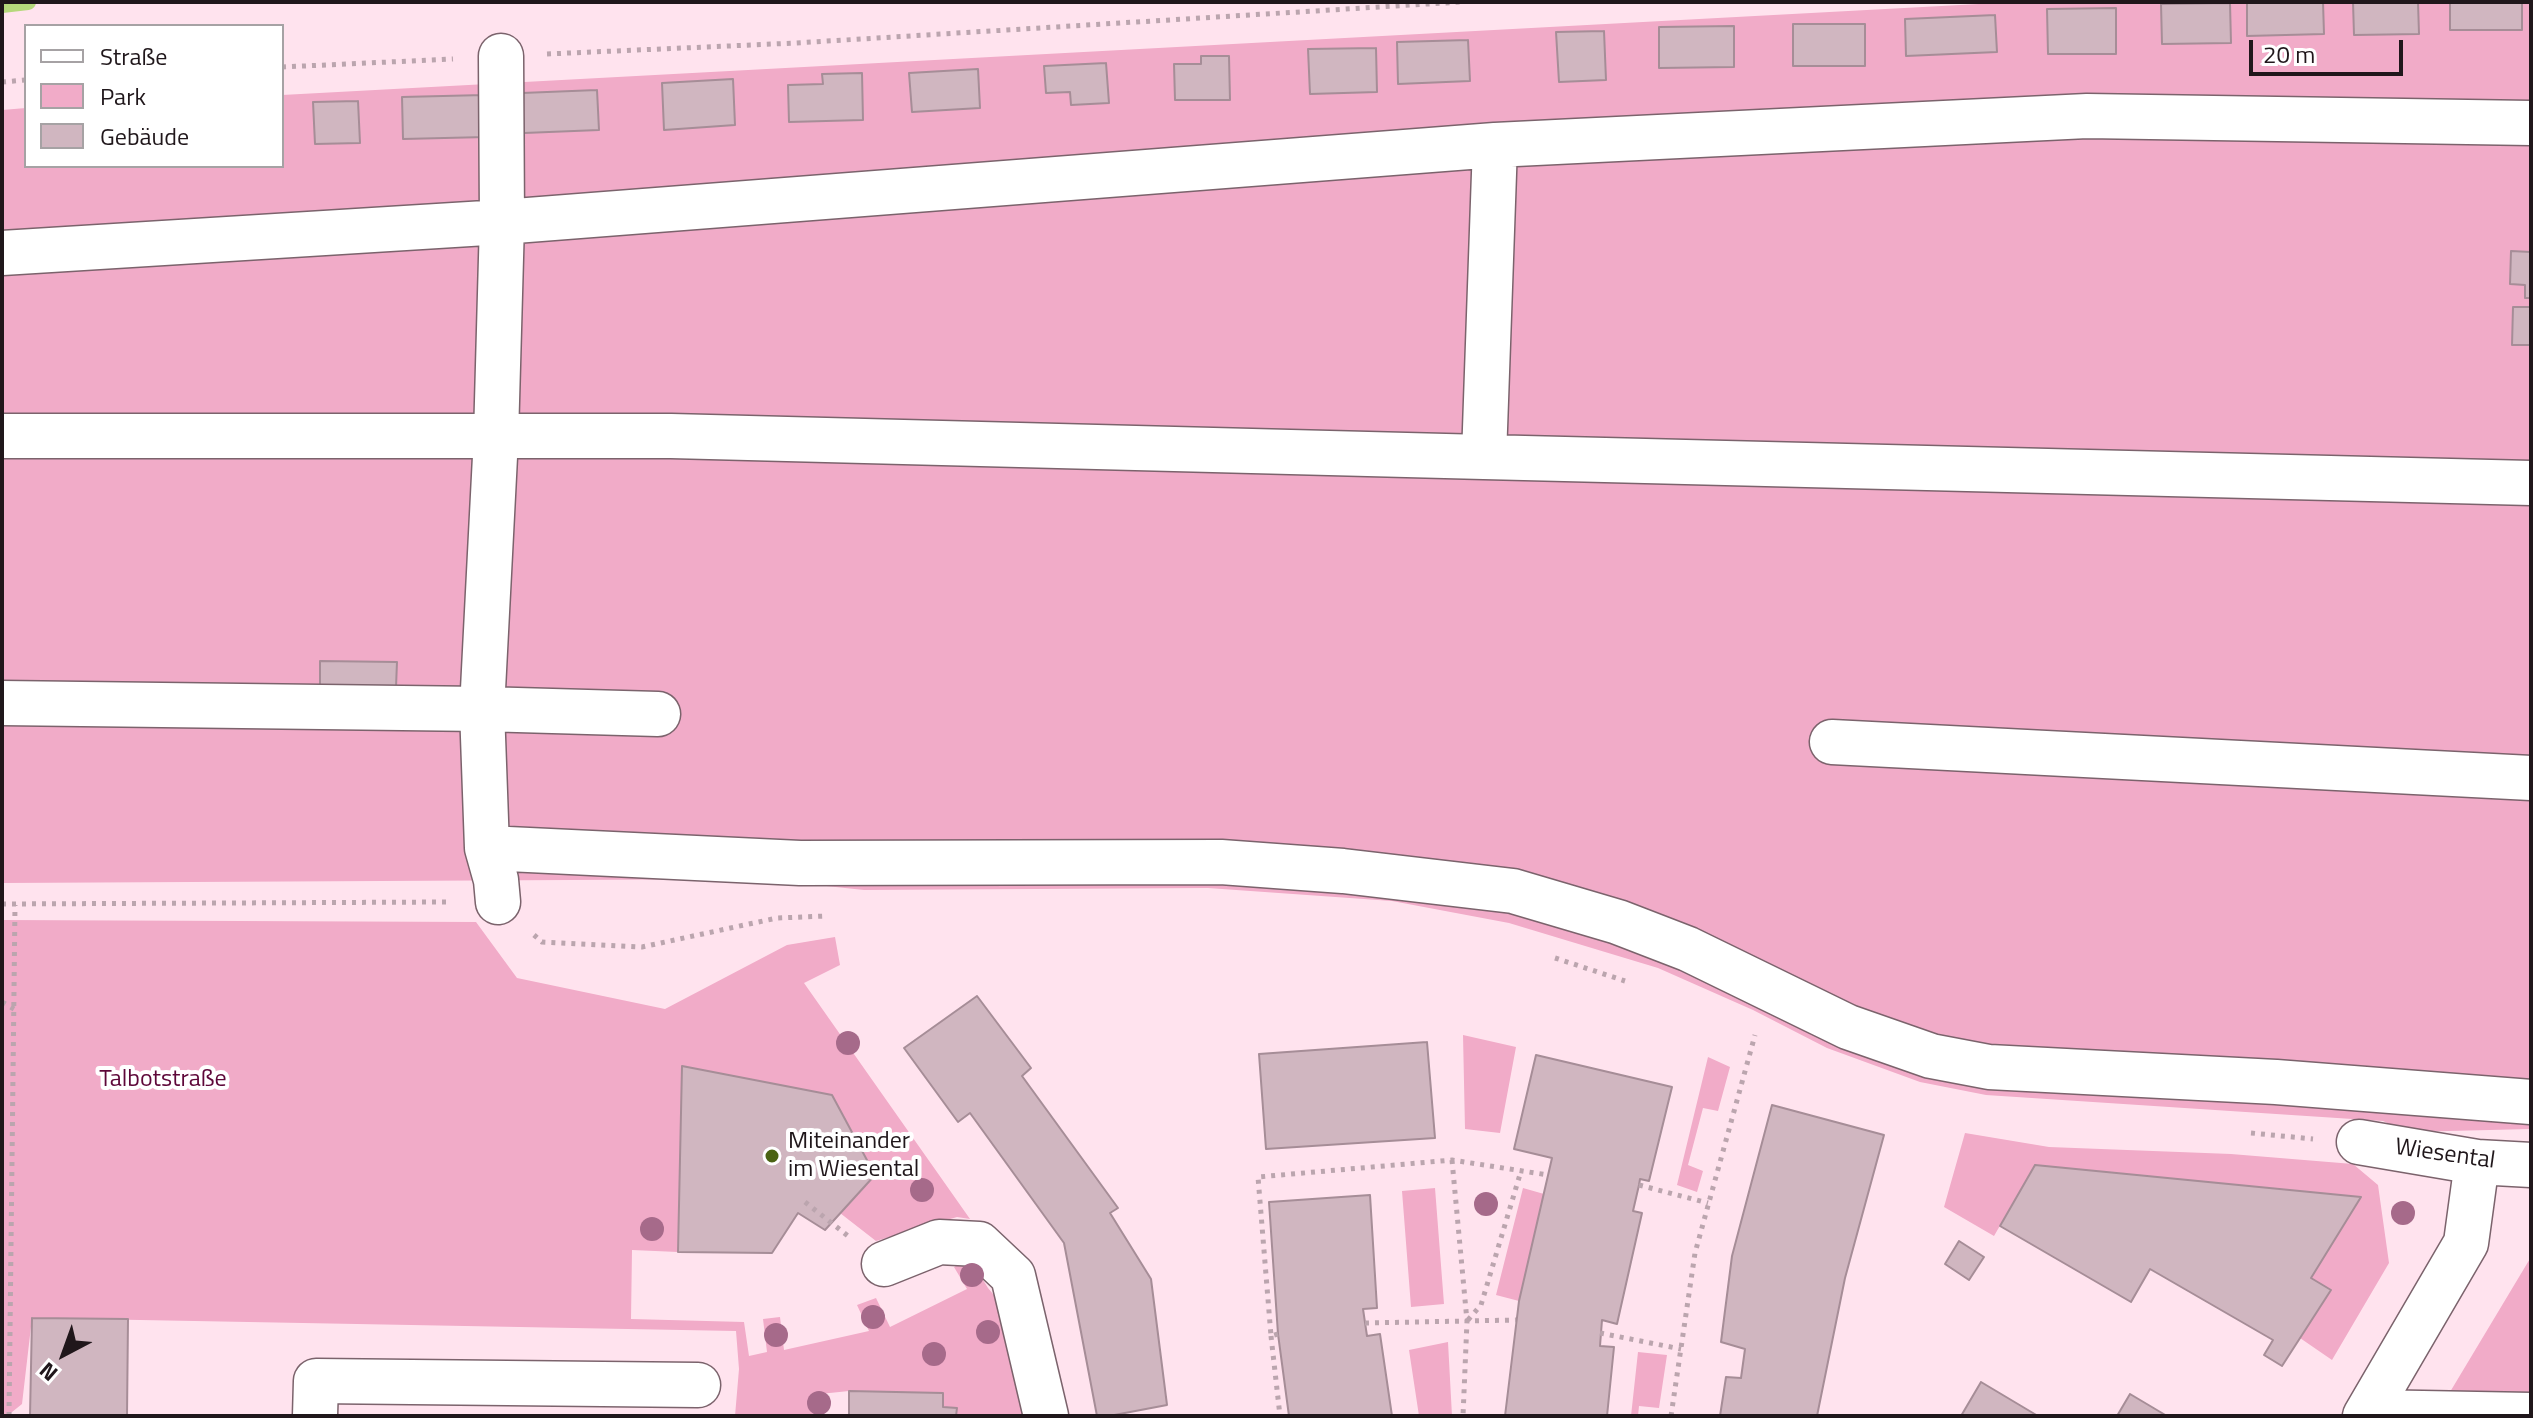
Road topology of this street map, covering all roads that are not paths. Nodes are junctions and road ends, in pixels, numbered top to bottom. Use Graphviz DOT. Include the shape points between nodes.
graph roads {
  1 [pos="501,56"];
  2 [pos="2531,123"];
  3 [pos="1495,145"];
  4 [pos="502,222"];
  5 [pos="2,253"];
  6 [pos="2,436"];
  7 [pos="496,437"];
  8 [pos="1484,457"];
  9 [pos="2531,483"];
  10 [pos="2,703"];
  11 [pos="482,709"];
  12 [pos="658,714"];
  13 [pos="1832,742"];
  14 [pos="2531,778"];
  15 [pos="487,848"];
  16 [pos="498,902"];
  17 [pos="2531,1102"];
  18 [pos="2359,1142"];
  19 [pos="2477,1162"];
  20 [pos="2531,1165"];
  21 [pos="884,1264"];
  22 [pos="698,1385"];
  23 [pos="2367,1414"];
  24 [pos="2531,1415"];
  25 [pos="315,1416"];
  26 [pos="1046,1416"];
  1 -- 4 [label="street"];
  2 -- 3 [label="street" via="2087,116"];
  3 -- 4 [label="street"];
  3 -- 8 [label="street"];
  4 -- 5 [label="street"];
  4 -- 7 [label="street"];
  6 -- 7 [label="street"];
  7 -- 8 [label="street" via="671,436"];
  7 -- 11 [label="street"];
  8 -- 9 [label="street"];
  10 -- 11 [label="street"];
  11 -- 12 [label="street"];
  11 -- 15 [label="street"];
  13 -- 14 [label="street"];
  15 -- 16 [label="street"];
  15 -- 17 [label="street" via="800,863 1221,862 1513,891 1688,949 1848,1027 1931,1056 1989,1067"];
  18 -- 19 [label="street, Wiesental"];
  19 -- 20 [label="street, Wiesental"];
  19 -- 23 [label="street" via="2466,1243"];
  21 -- 26 [label="street" via="939,1242 979,1244 1013,1276"];
  22 -- 25 [label="street" via="316,1381"];
  23 -- 24 [label="street"];
}
